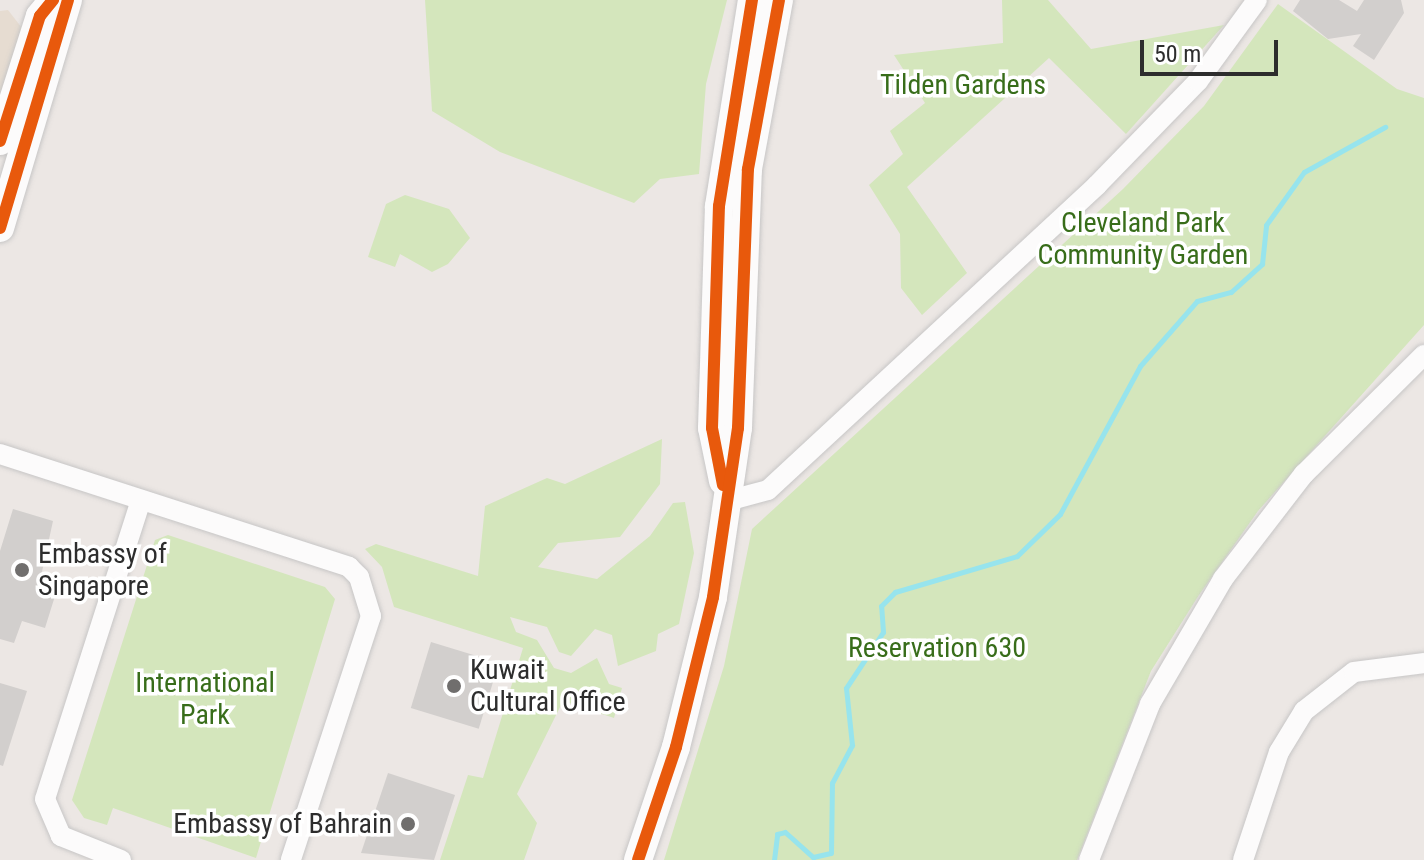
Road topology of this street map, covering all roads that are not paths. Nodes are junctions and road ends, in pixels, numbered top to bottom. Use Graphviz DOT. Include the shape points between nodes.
graph roads {
  1 [pos="53,0"];
  2 [pos="68,0"];
  3 [pos="752,0"];
  4 [pos="779,0"];
  5 [pos="1257,0"];
  6 [pos="0,141"];
  7 [pos="735,168"];
  8 [pos="0,228"];
  9 [pos="1422,358"];
  10 [pos="0,454"];
  11 [pos="141,500"];
  12 [pos="727,501"];
  13 [pos="1424,663"];
  14 [pos="121,860"];
  15 [pos="291,860"];
  16 [pos="638,860"];
  17 [pos="1089,860"];
  18 [pos="1243,860"];
  1 -- 6 [label="street" via="40,16"];
  2 -- 8 [label="street"];
  3 -- 7 [label="street"];
  4 -- 7 [label="street"];
  5 -- 12 [label="street" via="1198,81 1097,185 768,490"];
  7 -- 12 [label="street" via="741,385"];
  9 -- 17 [label="street" via="1304,474 1223,579 1150,704"];
  10 -- 11 [label="street"];
  11 -- 14 [label="street" via="45,799 61,836"];
  11 -- 15 [label="street" via="349,567 366,591 371,616"];
  12 -- 16 [label="street" via="701,655"];
  13 -- 18 [label="street" via="1354,672 1304,711 1279,752"];
}
